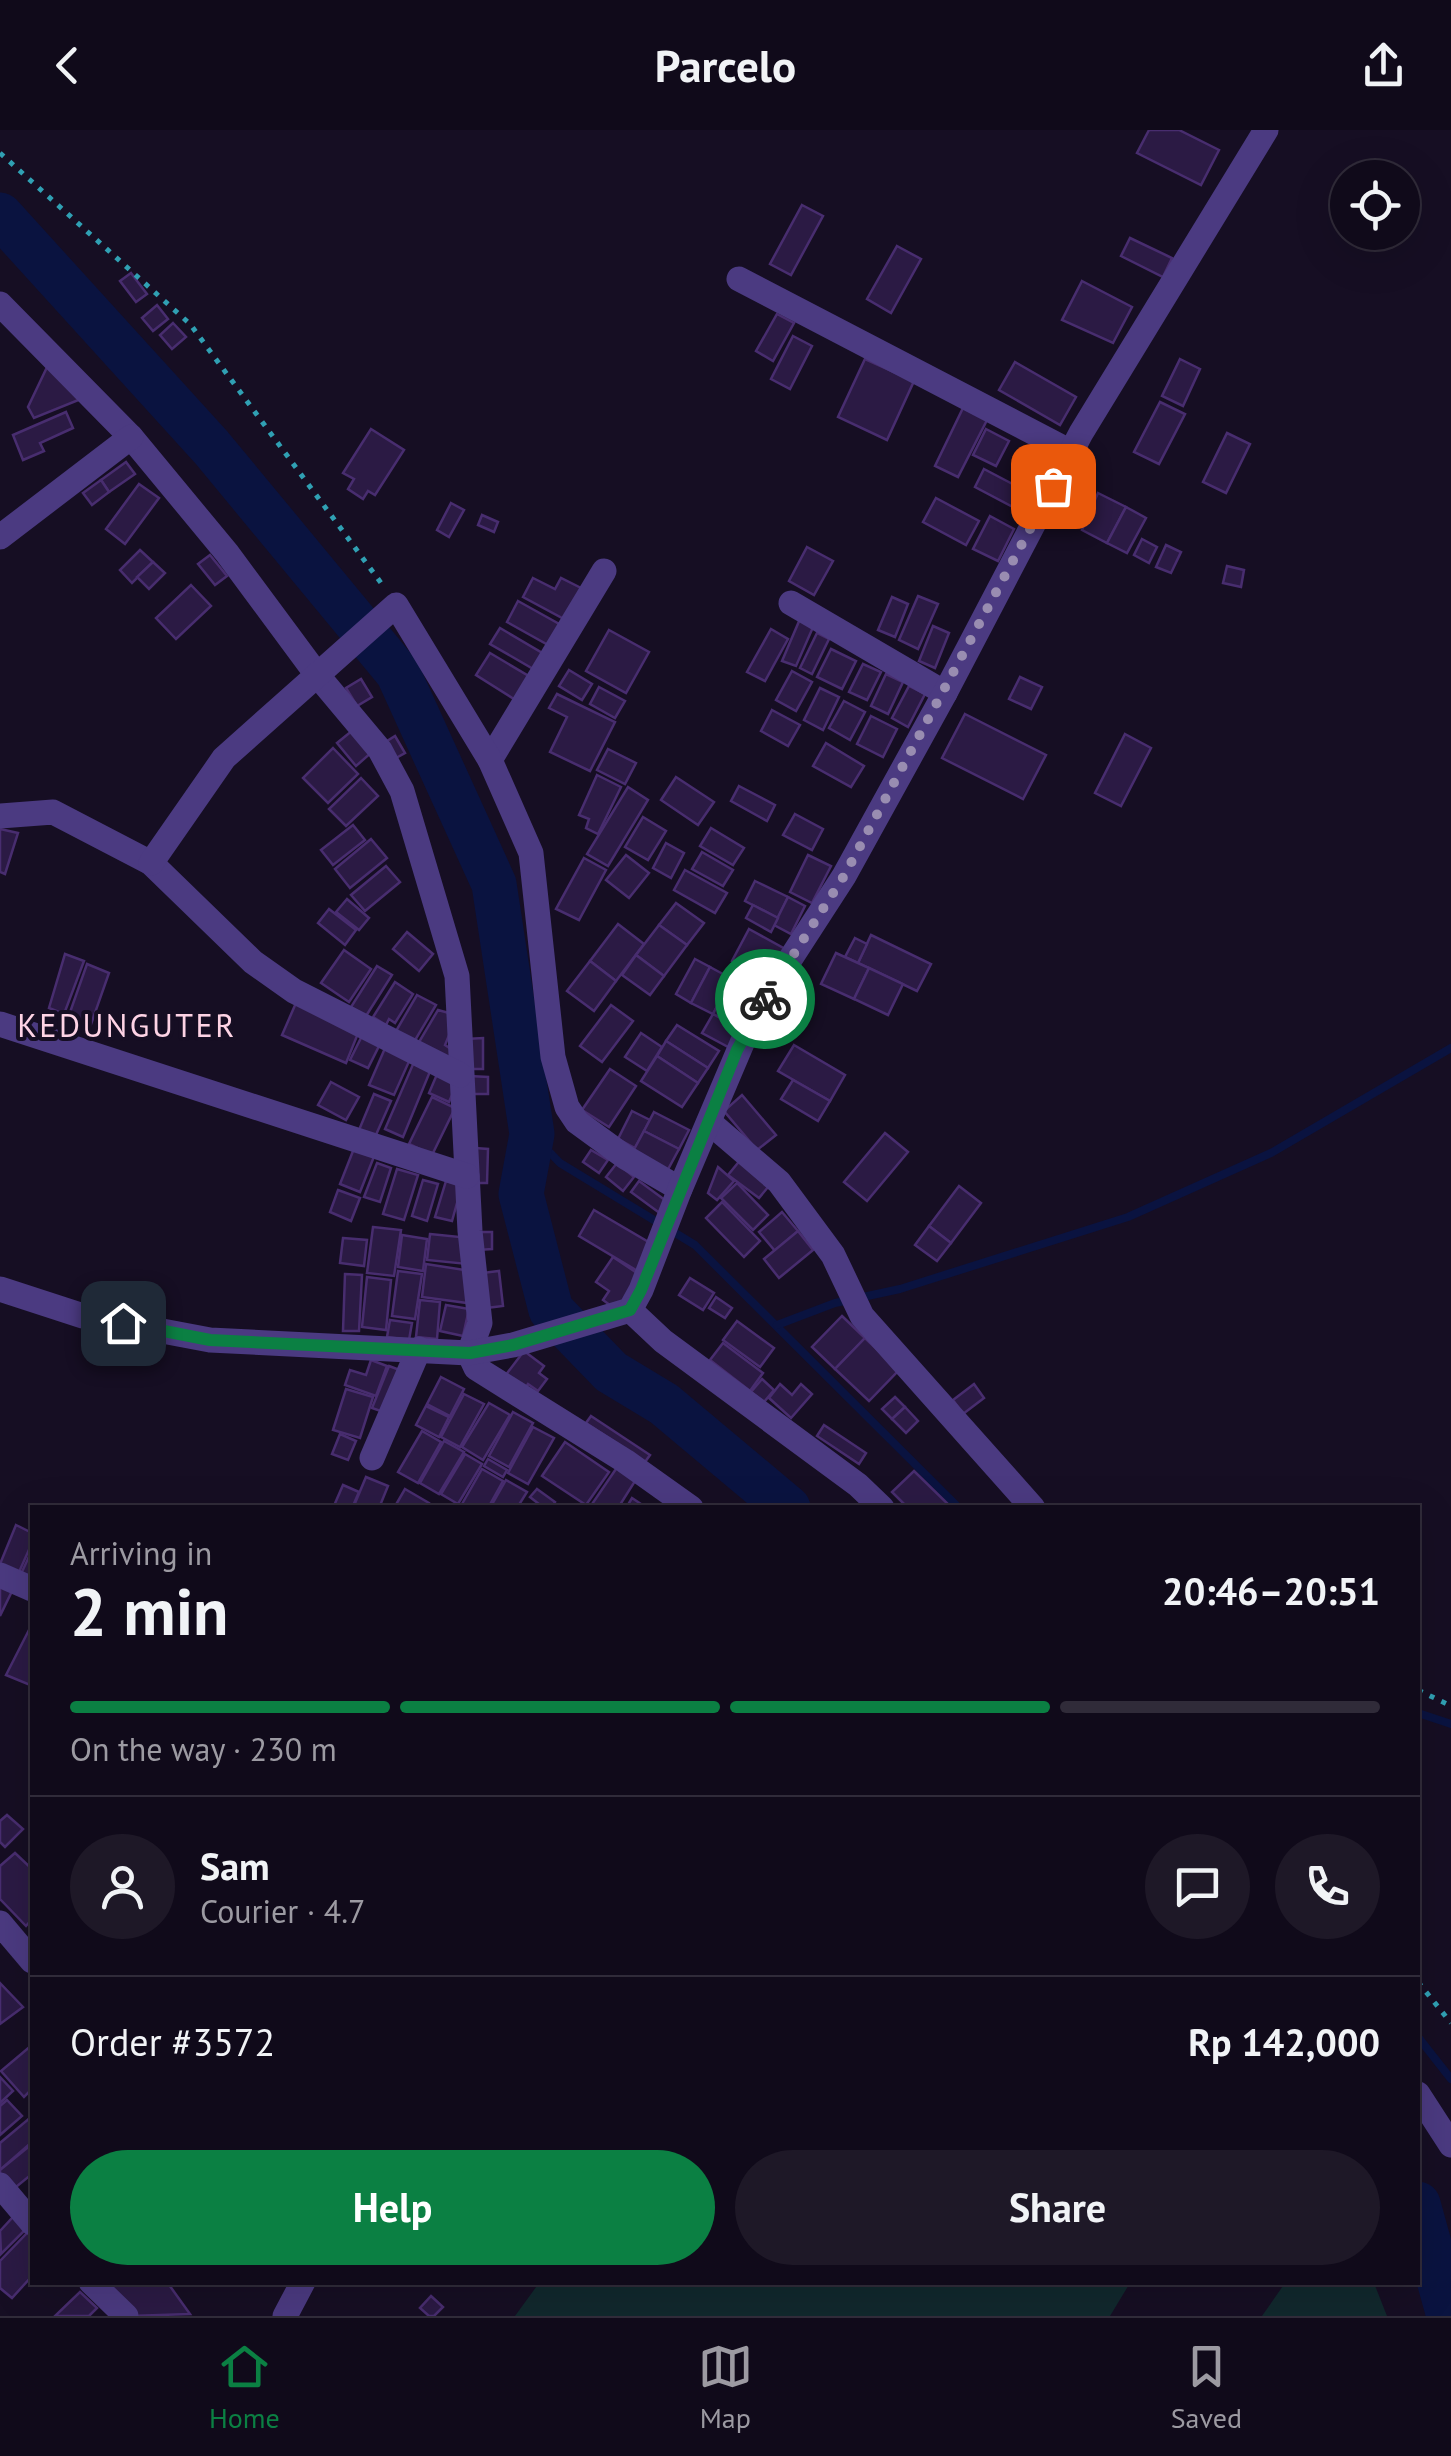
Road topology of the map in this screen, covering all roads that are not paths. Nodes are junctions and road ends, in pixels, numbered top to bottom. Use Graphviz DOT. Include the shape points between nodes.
graph roads {
  1 [pos="1266,130"];
  2 [pos="1282,130"];
  3 [pos="1249,162"];
  4 [pos="738,279"];
  5 [pos="0,304"];
  6 [pos="131,437"];
  7 [pos="1071,452"];
  8 [pos="0,537"];
  9 [pos="604,572"];
  10 [pos="791,603"];
  11 [pos="322,671"];
  12 [pos="945,692"];
  13 [pos="490,760"];
  14 [pos="0,816"];
  15 [pos="151,862"];
  16 [pos="0,1024"];
  17 [pos="460,1075"];
  18 [pos="710,1122"];
  19 [pos="466,1176"];
  20 [pos="677,1200"];
  21 [pos="0,1288"];
  22 [pos="626,1305"];
  23 [pos="419,1349"];
  24 [pos="470,1353"];
  25 [pos="372,1458"];
  26 [pos="686,1505"];
  27 [pos="879,1505"];
  28 [pos="1030,1505"];
  29 [pos="0,1575"];
  30 [pos="30,1588"];
  31 [pos="0,1924"];
  32 [pos="30,1959"];
  33 [pos="1420,2097"];
  34 [pos="1451,2145"];
  35 [pos="0,2185"];
  36 [pos="30,2221"];
  37 [pos="95,2285"];
  38 [pos="302,2285"];
  39 [pos="126,2316"];
  40 [pos="285,2316"];
  1 -- 3 [label="street"];
  2 -- 3 [label="street"];
  3 -- 7 [label="street"];
  4 -- 7 [label="street"];
  5 -- 6 [label="street"];
  6 -- 8 [label="street"];
  6 -- 11 [label="street"];
  7 -- 12 [label="street"];
  9 -- 13 [label="street"];
  10 -- 12 [label="street"];
  11 -- 13 [label="street" via="393,609"];
  11 -- 15 [label="street" via="224,758"];
  11 -- 17 [label="street" via="402,791 457,976"];
  12 -- 18 [label="street" via="844,876 754,1015"];
  13 -- 20 [label="street" via="530,853 553,1057 567,1107"];
  14 -- 15 [label="street" via="52,812"];
  15 -- 17 [label="street" via="253,962 294,991"];
  16 -- 19 [label="street"];
  17 -- 19 [label="street"];
  18 -- 20 [label="street"];
  18 -- 28 [label="street" via="779,1182 832,1256 862,1316"];
  19 -- 24 [label="street" via="480,1323"];
  20 -- 22 [label="street"];
  21 -- 23 [label="street" via="83,1316 210,1340"];
  22 -- 24 [label="street"];
  22 -- 27 [label="street" via="663,1341"];
  23 -- 24 [label="street"];
  23 -- 25 [label="street"];
  24 -- 26 [label="street" via="476,1368"];
  29 -- 30 [label="street"];
  31 -- 32 [label="street"];
  33 -- 34 [label="street"];
  35 -- 36 [label="street"];
  37 -- 39 [label="street"];
  38 -- 40 [label="street"];
}
